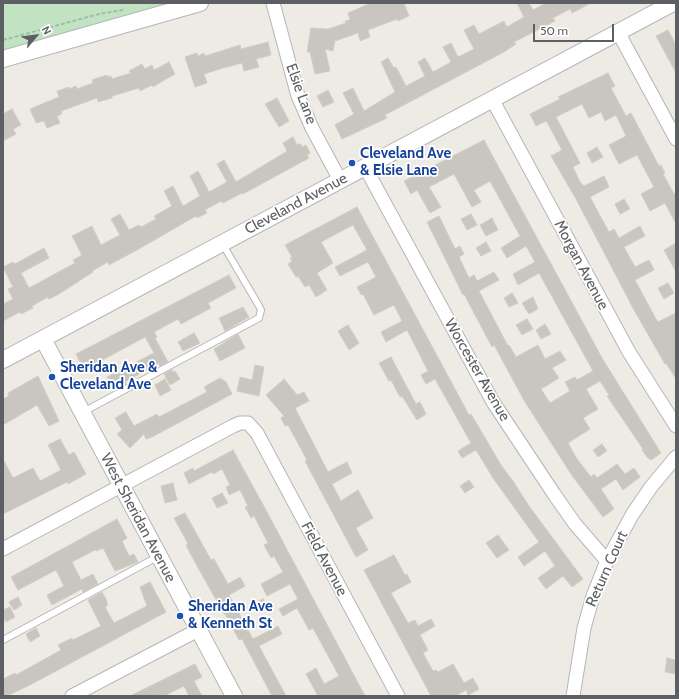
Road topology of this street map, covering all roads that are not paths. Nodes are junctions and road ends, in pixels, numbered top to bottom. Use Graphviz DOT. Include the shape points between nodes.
graph roads {
  1 [pos="200,3"];
  2 [pos="273,3"];
  3 [pos="673,3"];
  4 [pos="618,32"];
  5 [pos="3,59"];
  6 [pos="492,99"];
  7 [pos="676,139"];
  8 [pos="365,167"];
  9 [pos="340,180"];
  10 [pos="222,243"];
  11 [pos="42,339"];
  12 [pos="3,360"];
  13 [pos="82,413"];
  14 [pos="676,426"];
  15 [pos="676,457"];
  16 [pos="121,486"];
  17 [pos="3,549"];
  18 [pos="159,556"];
  19 [pos="607,561"];
  20 [pos="198,630"];
  21 [pos="3,640"];
  22 [pos="72,696"];
  23 [pos="234,696"];
  24 [pos="398,696"];
  25 [pos="573,696"];
  1 -- 5 [label="street"];
  2 -- 9 [label="street, Elsie Lane" via="298,96"];
  3 -- 4 [label="street, Cleveland Avenue"];
  4 -- 6 [label="street, Cleveland Avenue"];
  4 -- 7 [label="street"];
  6 -- 8 [label="street, Cleveland Avenue"];
  6 -- 14 [label="street, Morgan Avenue" via="625,345"];
  8 -- 9 [label="street, Cleveland Avenue"];
  8 -- 19 [label="street, Worcester Avenue" via="493,402 575,524"];
  9 -- 10 [label="street, Cleveland Avenue"];
  10 -- 11 [label="street, Cleveland Avenue"];
  10 -- 13 [label="lane" via="261,310 259,318"];
  11 -- 12 [label="street, Cleveland Avenue"];
  11 -- 13 [label="street, West Sheridan Avenue"];
  13 -- 16 [label="street, West Sheridan Avenue"];
  15 -- 19 [label="street, Return Court" via="632,515"];
  16 -- 17 [label="street"];
  16 -- 18 [label="street, West Sheridan Avenue"];
  16 -- 24 [label="street, Field Avenue" via="233,426 240,423 248,424 257,433"];
  18 -- 20 [label="street, West Sheridan Avenue"];
  18 -- 21 [label="lane"];
  19 -- 25 [label="street, Return Court" via="584,628"];
  20 -- 22 [label="street"];
  20 -- 23 [label="street, West Sheridan Avenue"];
}
